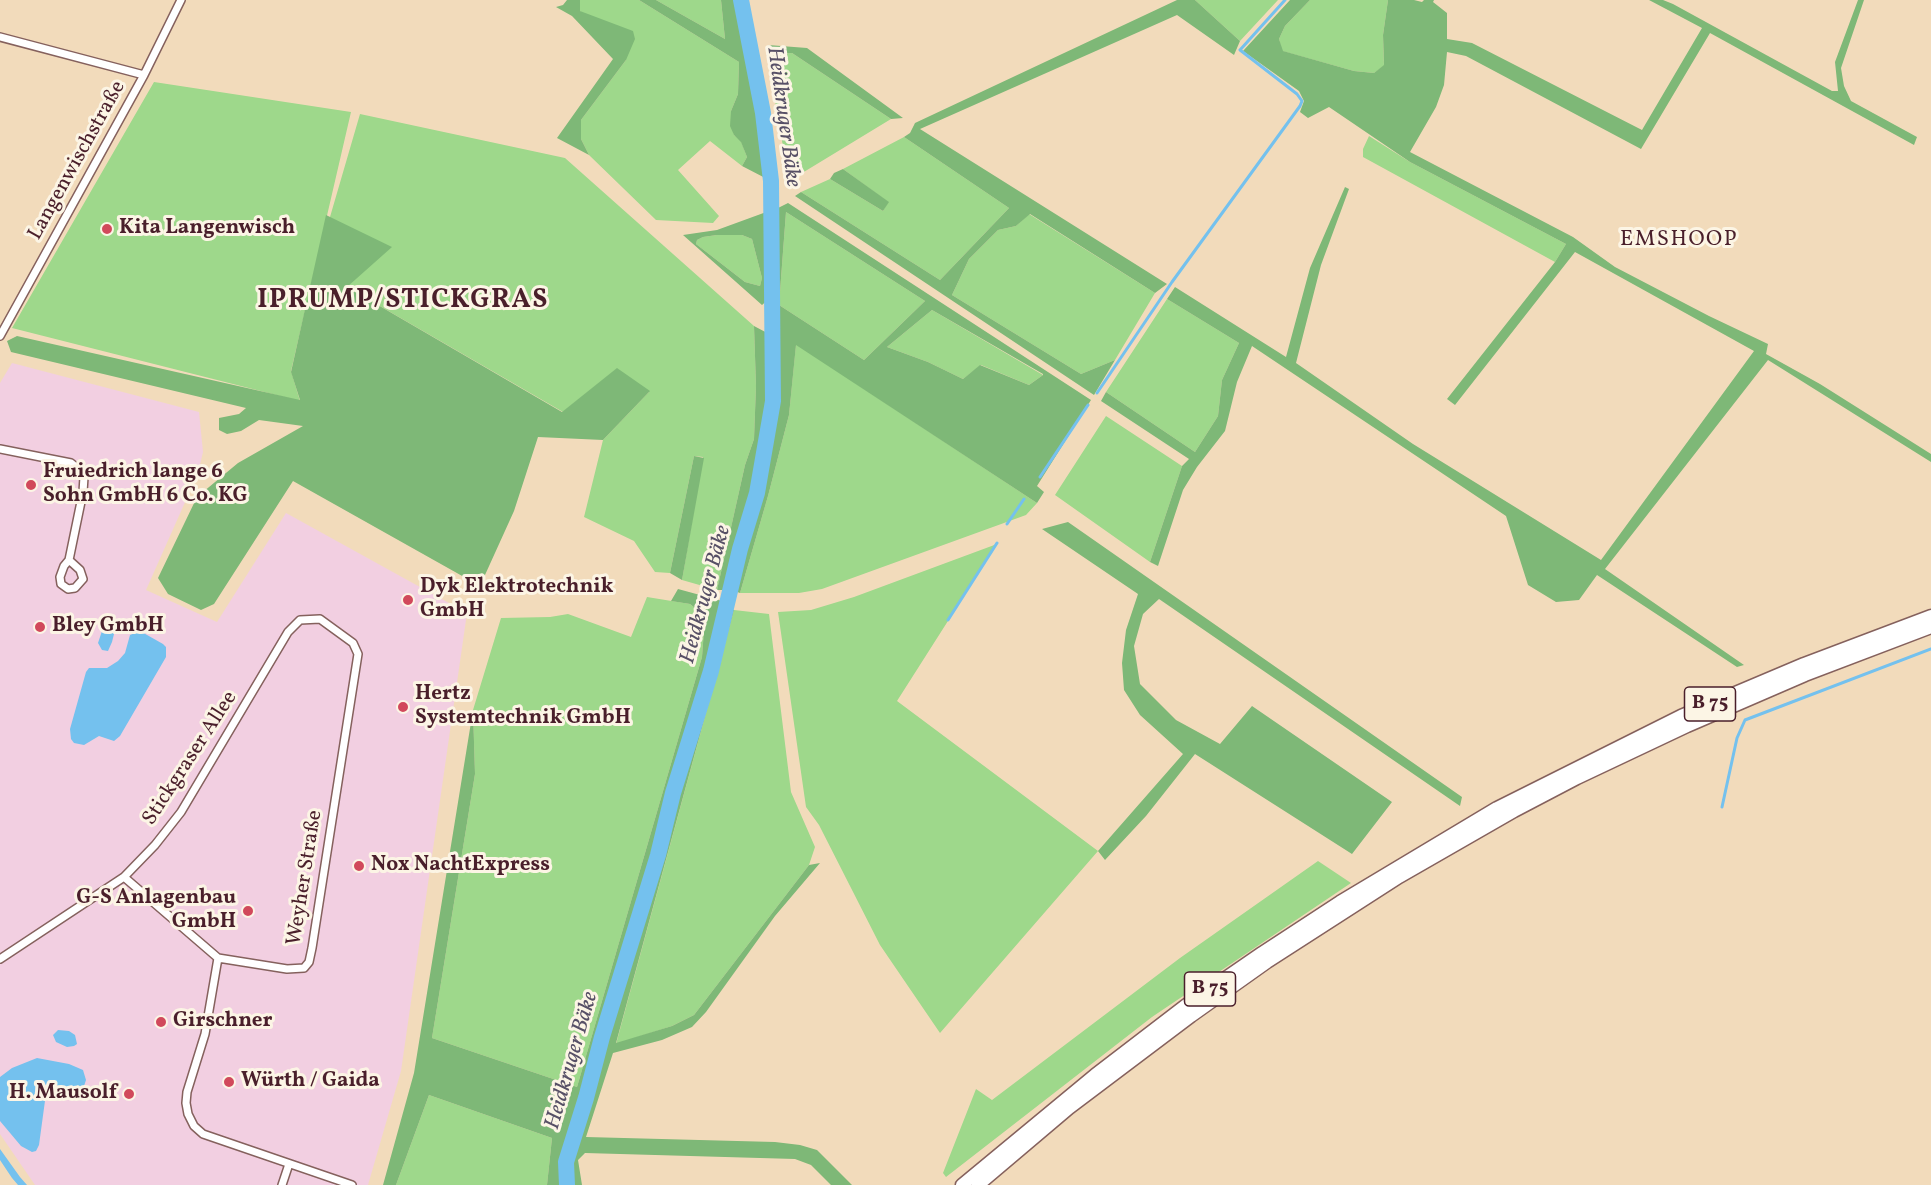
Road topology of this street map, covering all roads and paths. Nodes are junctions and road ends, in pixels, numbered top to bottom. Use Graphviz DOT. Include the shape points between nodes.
graph roads {
  1 [pos="181,0"];
  2 [pos="0,37"];
  3 [pos="144,75"];
  4 [pos="0,336"];
  5 [pos="0,449"];
  6 [pos="69,560"];
  7 [pos="1931,616"];
  8 [pos="300,620"];
  9 [pos="1931,627"];
  10 [pos="124,877"];
  11 [pos="218,958"];
  12 [pos="0,959"];
  13 [pos="289,1164"];
  14 [pos="282,1185"];
  15 [pos="352,1185"];
  16 [pos="962,1185"];
  17 [pos="978,1185"];
  1 -- 3 [label="street, Langenwischstraße"];
  2 -- 3 [label="street"];
  3 -- 4 [label="street, Langenwischstraße"];
  5 -- 6 [label="street" via="71,464 82,472 84,492"];
  7 -- 16 [label="highway, B 75" via="1682,716 1497,808 1340,902 1185,1006"];
  8 -- 10 [label="street, Stickgraser Allee" via="288,632 181,813"];
  8 -- 11 [label="street, Weyher Straße" via="320,619 354,643 358,654 309,962 298,970"];
  9 -- 17 [label="highway, B 75" via="1687,726 1535,800 1399,878 1191,1016"];
  10 -- 11 [label="street"];
  10 -- 12 [label="street, Stickgraser Allee"];
  11 -- 13 [label="street" via="205,1034 187,1092 188,1114 203,1134"];
  13 -- 14 [label="street"];
  13 -- 15 [label="street"];
}
